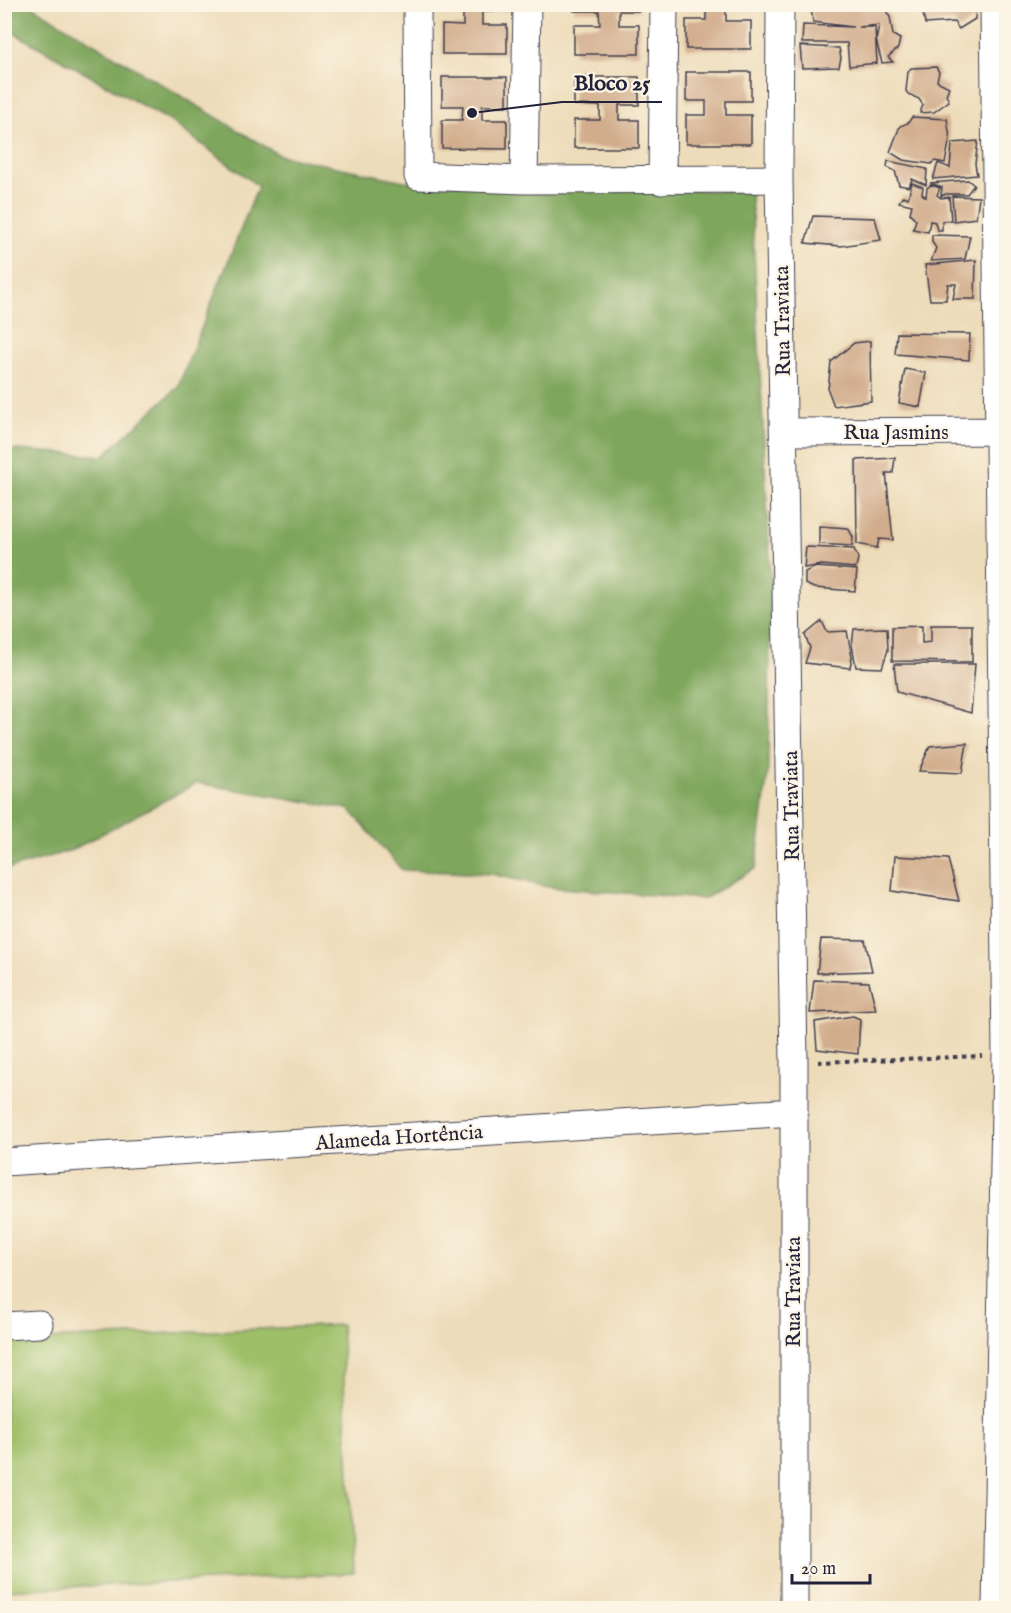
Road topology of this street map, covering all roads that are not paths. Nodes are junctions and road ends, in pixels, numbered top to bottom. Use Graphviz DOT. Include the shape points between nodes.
graph roads {
  1 [pos="417,4"];
  2 [pos="527,4"];
  3 [pos="664,4"];
  4 [pos="780,4"];
  5 [pos="993,4"];
  6 [pos="779,179"];
  7 [pos="524,180"];
  8 [pos="662,181"];
  9 [pos="1003,431"];
  10 [pos="785,432"];
  11 [pos="1006,1055"];
  12 [pos="793,1112"];
  13 [pos="4,1162"];
  14 [pos="39,1324"];
  15 [pos="4,1326"];
  16 [pos="794,1608"];
  17 [pos="996,1608"];
  1 -- 7 [label="street" via="418,176"];
  2 -- 7 [label="street"];
  3 -- 8 [label="street"];
  4 -- 6 [label="street, Rua Traviata"];
  5 -- 9 [label="street"];
  6 -- 8 [label="street"];
  6 -- 10 [label="street, Rua Traviata"];
  7 -- 8 [label="street"];
  9 -- 10 [label="street, Rua Jasmins"];
  9 -- 11 [label="street"];
  10 -- 12 [label="street, Rua Traviata"];
  11 -- 17 [label="street"];
  12 -- 13 [label="street, Alameda Hortência"];
  12 -- 16 [label="street, Rua Traviata"];
  14 -- 15 [label="street"];
}
